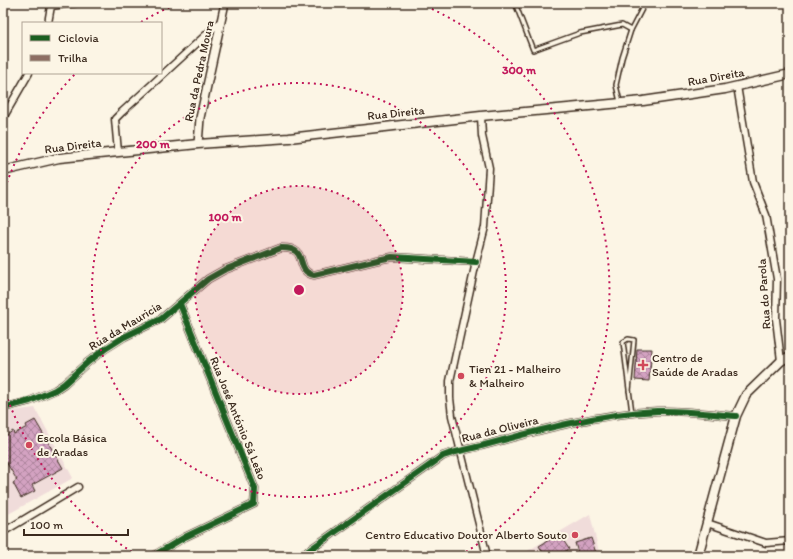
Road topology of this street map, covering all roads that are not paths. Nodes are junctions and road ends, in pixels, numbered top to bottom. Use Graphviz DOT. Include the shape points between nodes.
graph roads {
  1 [pos="75,3"];
  2 [pos="225,3"];
  3 [pos="515,3"];
  4 [pos="644,3"];
  5 [pos="48,22"];
  6 [pos="220,22"];
  7 [pos="631,30"];
  8 [pos="28,74"];
  9 [pos="790,74"];
  10 [pos="737,86"];
  11 [pos="621,103"];
  12 [pos="481,116"];
  13 [pos="3,118"];
  14 [pos="198,144"];
  15 [pos="118,152"];
  16 [pos="3,171"];
  17 [pos="476,262"];
  18 [pos="180,304"];
  19 [pos="790,356"];
  20 [pos="782,361"];
  21 [pos="629,391"];
  22 [pos="3,408"];
  23 [pos="632,413"];
  24 [pos="736,416"];
  25 [pos="461,450"];
  26 [pos="78,487"];
  27 [pos="707,523"];
  28 [pos="3,532"];
  29 [pos="790,541"];
  30 [pos="3,552"];
  31 [pos="5,556"];
  32 [pos="155,556"];
  33 [pos="301,556"];
  34 [pos="487,556"];
  35 [pos="698,556"];
  1 -- 5 [label="street" via="51,6"];
  2 -- 6 [label="street, Rua da Pedra Moura"];
  3 -- 7 [label="lane" via="533,50 580,33 622,25"];
  4 -- 7 [label="lane"];
  6 -- 14 [label="street, Rua da Pedra Moura" via="200,118"];
  6 -- 15 [label="street" via="115,119"];
  7 -- 11 [label="lane" via="616,85"];
  8 -- 13 [label="street"];
  9 -- 10 [label="main road, Rua Direita"];
  10 -- 11 [label="main road, Rua Direita"];
  10 -- 20 [label="street, Rua do Parola" via="753,182 766,215 777,279 776,319"];
  11 -- 12 [label="main road, Rua Direita"];
  12 -- 14 [label="main road, Rua Direita" via="289,138"];
  12 -- 17 [label="street" via="482,136 489,168 485,227"];
  14 -- 15 [label="main road, Rua Direita"];
  15 -- 16 [label="main road, Rua Direita" via="59,158"];
  17 -- 18 [label="street, Rua da Mauricia" via="392,258 314,275 305,271 296,250 282,248 224,270 208,279"];
  17 -- 25 [label="street" via="450,381 452,416"];
  18 -- 22 [label="street, Rua da Mauricia" via="160,319 105,349 55,390 30,401"];
  18 -- 32 [label="street, Rua José António Sá Leão" via="255,489 254,504 185,537"];
  19 -- 20 [label="main road"];
  20 -- 24 [label="main road" via="746,395"];
  21 -- 21 [label="lane" via="623,342 628,339 634,340"];
  21 -- 23 [label="lane"];
  23 -- 24 [label="street, Rua da Oliveira" via="658,411"];
  23 -- 25 [label="street, Rua da Oliveira" via="574,422"];
  24 -- 27 [label="main road"];
  25 -- 33 [label="street, Rua da Oliveira" via="443,456"];
  25 -- 34 [label="street"];
  26 -- 28 [label="street"];
  27 -- 29 [label="street" via="766,543"];
  27 -- 35 [label="main road"];
  30 -- 31 [label="street"];
}
